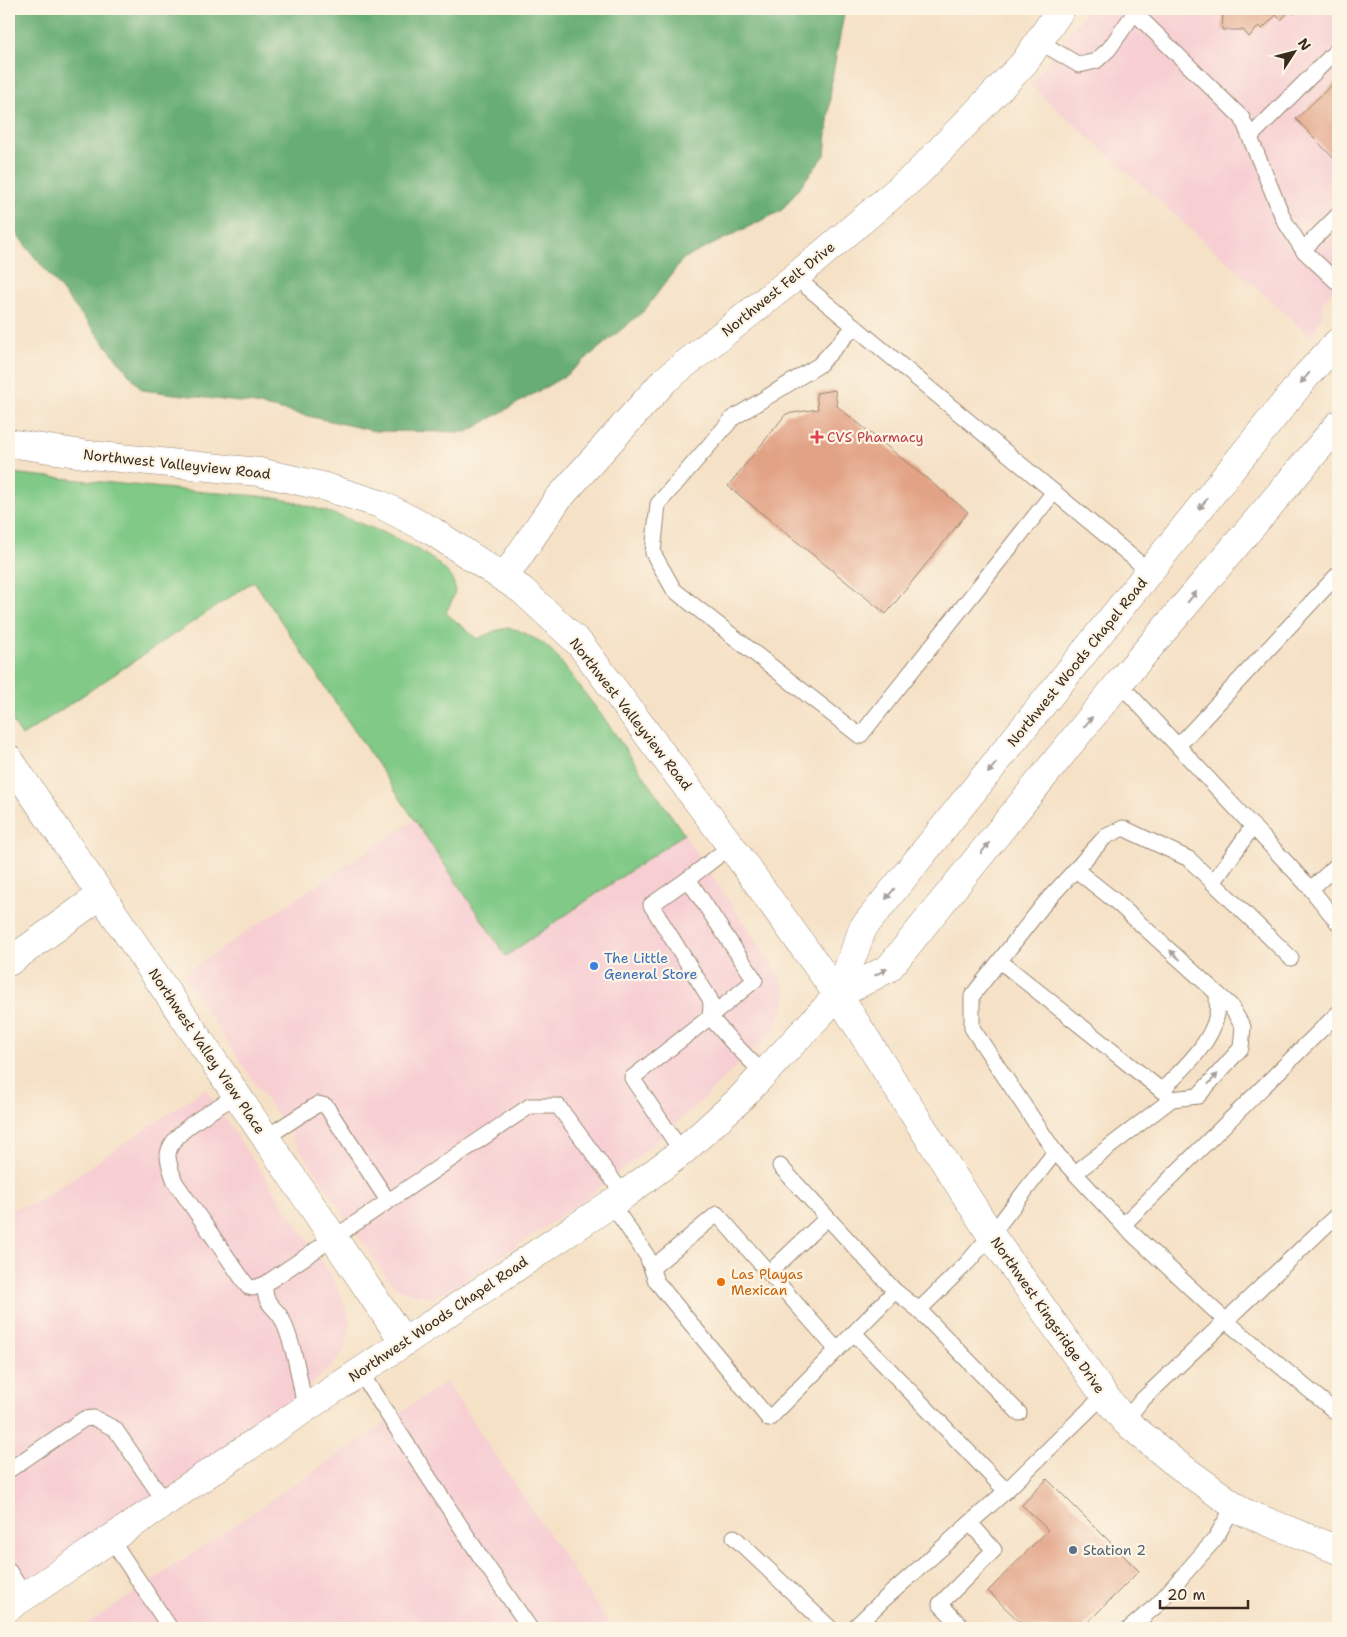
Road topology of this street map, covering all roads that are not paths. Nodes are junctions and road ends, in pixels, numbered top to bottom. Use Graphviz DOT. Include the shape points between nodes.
graph roads {
  1 [pos="1061,9"];
  2 [pos="1136,11"];
  3 [pos="1040,42"];
  4 [pos="1338,50"];
  5 [pos="1250,137"];
  6 [pos="1338,215"];
  7 [pos="1303,250"];
  8 [pos="795,277"];
  9 [pos="1338,283"];
  10 [pos="855,326"];
  11 [pos="1338,342"];
  12 [pos="1338,425"];
  13 [pos="9,443"];
  14 [pos="1054,492"];
  15 [pos="1149,571"];
  16 [pos="1338,574"];
  17 [pos="504,578"];
  18 [pos="1119,683"];
  19 [pos="1178,746"];
  20 [pos="9,759"];
  21 [pos="1253,826"];
  22 [pos="731,846"];
  23 [pos="1338,864"];
  24 [pos="1076,870"];
  25 [pos="688,879"];
  26 [pos="1213,883"];
  27 [pos="1311,889"];
  28 [pos="101,895"];
  29 [pos="1338,923"];
  30 [pos="1291,958"];
  31 [pos="1000,961"];
  32 [pos="9,962"];
  33 [pos="1217,994"];
  34 [pos="838,995"];
  35 [pos="1338,1012"];
  36 [pos="710,1017"];
  37 [pos="764,1074"];
  38 [pos="1167,1094"];
  39 [pos="237,1095"];
  40 [pos="265,1138"];
  41 [pos="682,1152"];
  42 [pos="1056,1152"];
  43 [pos="780,1166"];
  44 [pos="1075,1173"];
  45 [pos="617,1199"];
  46 [pos="388,1201"];
  47 [pos="1338,1214"];
  48 [pos="827,1218"];
  49 [pos="1123,1225"];
  50 [pos="992,1235"];
  51 [pos="333,1238"];
  52 [pos="652,1268"];
  53 [pos="769,1273"];
  54 [pos="265,1284"];
  55 [pos="895,1292"];
  56 [pos="918,1310"];
  57 [pos="1226,1321"];
  58 [pos="854,1333"];
  59 [pos="404,1342"];
  60 [pos="837,1350"];
  61 [pos="360,1372"];
  62 [pos="1104,1395"];
  63 [pos="305,1409"];
  64 [pos="1019,1413"];
  65 [pos="1338,1414"];
  66 [pos="1125,1420"];
  67 [pos="9,1470"];
  68 [pos="1006,1491"];
  69 [pos="165,1502"];
  70 [pos="1234,1506"];
  71 [pos="970,1523"];
  72 [pos="734,1537"];
  73 [pos="111,1539"];
  74 [pos="1338,1550"];
  75 [pos="9,1571"];
  76 [pos="17,1602"];
  77 [pos="170,1628"];
  78 [pos="530,1628"];
  79 [pos="830,1628"];
  80 [pos="854,1628"];
  81 [pos="963,1628"];
  82 [pos="1130,1628"];
  1 -- 3 [label="street, Northwest Felt Drive"];
  2 -- 3 [label="lane" via="1110,49 1096,61 1079,65"];
  2 -- 5 [label="lane" via="1242,118"];
  3 -- 8 [label="street, Northwest Felt Drive" via="1024,64 917,174"];
  4 -- 5 [label="lane"];
  5 -- 7 [label="lane" via="1284,220"];
  6 -- 7 [label="lane"];
  7 -- 9 [label="lane"];
  8 -- 10 [label="lane"];
  8 -- 17 [label="street, Northwest Felt Drive" via="666,380 557,500"];
  10 -- 14 [label="lane"];
  10 -- 14 [label="lane" via="820,365 733,418 658,504 653,553 674,590 860,736"];
  11 -- 15 [label="street, Northwest Woods Chapel Road, one-way" via="1307,375"];
  18 -- 12 [label="street, Northwest Woods Chapel Road, one-way"];
  13 -- 17 [label="street, Northwest Valleyview Road" via="90,455 259,472 322,486 380,504 432,531"];
  14 -- 15 [label="lane"];
  15 -- 34 [label="street, Northwest Woods Chapel Road, one-way" via="863,928"];
  16 -- 19 [label="lane"];
  17 -- 22 [label="street, Northwest Valleyview Road" via="522,590 580,644"];
  18 -- 19 [label="lane"];
  34 -- 18 [label="street, Northwest Woods Chapel Road, one-way" via="889,968"];
  19 -- 21 [label="lane"];
  20 -- 28 [label="street, Northwest Valley View Place"];
  21 -- 26 [label="lane"];
  21 -- 27 [label="lane"];
  22 -- 25 [label="lane"];
  22 -- 34 [label="street, Northwest Valleyview Road"];
  23 -- 27 [label="lane"];
  24 -- 26 [label="lane" via="1105,837 1123,828 1189,859"];
  24 -- 31 [label="lane" via="1044,904"];
  33 -- 24 [label="lane, one-way" via="1114,900"];
  25 -- 36 [label="lane" via="650,905 710,999"];
  25 -- 36 [label="lane" via="755,980"];
  26 -- 30 [label="lane"];
  27 -- 29 [label="lane"];
  28 -- 32 [label="street"];
  28 -- 39 [label="street, Northwest Valley View Place"];
  31 -- 38 [label="lane"];
  31 -- 42 [label="lane" via="972,996 972,1028"];
  33 -- 38 [label="lane" via="1217,1014 1209,1034"];
  38 -- 33 [label="lane, one-way" via="1198,1096 1241,1048 1243,1027 1230,1005"];
  34 -- 37 [label="street, Northwest Woods Chapel Road"];
  34 -- 50 [label="street, Northwest Kingsridge Drive"];
  35 -- 49 [label="lane"];
  36 -- 37 [label="lane"];
  36 -- 41 [label="lane" via="632,1078"];
  37 -- 41 [label="street, Northwest Woods Chapel Road"];
  38 -- 44 [label="lane"];
  39 -- 40 [label="street, Northwest Valley View Place"];
  39 -- 54 [label="lane" via="178,1136 170,1147 169,1165 175,1182 248,1286 253,1288"];
  40 -- 46 [label="lane" via="318,1104 326,1106"];
  40 -- 51 [label="street, Northwest Valley View Place"];
  41 -- 45 [label="street, Northwest Woods Chapel Road"];
  42 -- 44 [label="lane"];
  42 -- 50 [label="lane"];
  43 -- 48 [label="lane"];
  44 -- 49 [label="lane"];
  45 -- 46 [label="lane" via="558,1106 530,1106"];
  45 -- 52 [label="lane"];
  45 -- 59 [label="street, Northwest Woods Chapel Road"];
  46 -- 51 [label="lane"];
  47 -- 57 [label="lane"];
  48 -- 53 [label="lane"];
  48 -- 55 [label="lane"];
  49 -- 57 [label="lane"];
  50 -- 56 [label="lane" via="967,1264"];
  50 -- 62 [label="street, Northwest Kingsridge Drive"];
  51 -- 54 [label="lane"];
  51 -- 59 [label="street, Northwest Valley View Place"];
  52 -- 53 [label="lane" via="717,1214"];
  52 -- 60 [label="lane" via="656,1281 769,1419"];
  53 -- 60 [label="lane"];
  54 -- 63 [label="lane" via="266,1300 280,1315 285,1327"];
  55 -- 56 [label="lane"];
  55 -- 58 [label="lane"];
  56 -- 64 [label="lane"];
  57 -- 65 [label="lane"];
  57 -- 66 [label="lane"];
  58 -- 60 [label="lane"];
  58 -- 68 [label="lane"];
  59 -- 61 [label="street, Northwest Woods Chapel Road"];
  61 -- 63 [label="street, Northwest Woods Chapel Road"];
  61 -- 78 [label="lane"];
  62 -- 66 [label="street, Northwest Kingsridge Drive"];
  62 -- 68 [label="lane"];
  63 -- 69 [label="street, Northwest Woods Chapel Road"];
  66 -- 70 [label="street, Northwest Kingsridge Drive"];
  67 -- 69 [label="lane" via="84,1419 94,1418 116,1429"];
  68 -- 71 [label="lane"];
  69 -- 73 [label="street, Northwest Woods Chapel Road"];
  70 -- 74 [label="street, Northwest Kingsridge Drive"];
  70 -- 82 [label="lane" via="1215,1539 1157,1605"];
  71 -- 80 [label="lane"];
  71 -- 81 [label="lane" via="994,1550 940,1604"];
  72 -- 79 [label="lane"];
  73 -- 76 [label="street, Northwest Woods Chapel Road"];
  73 -- 77 [label="lane"];
  75 -- 76 [label="lane"];
}
